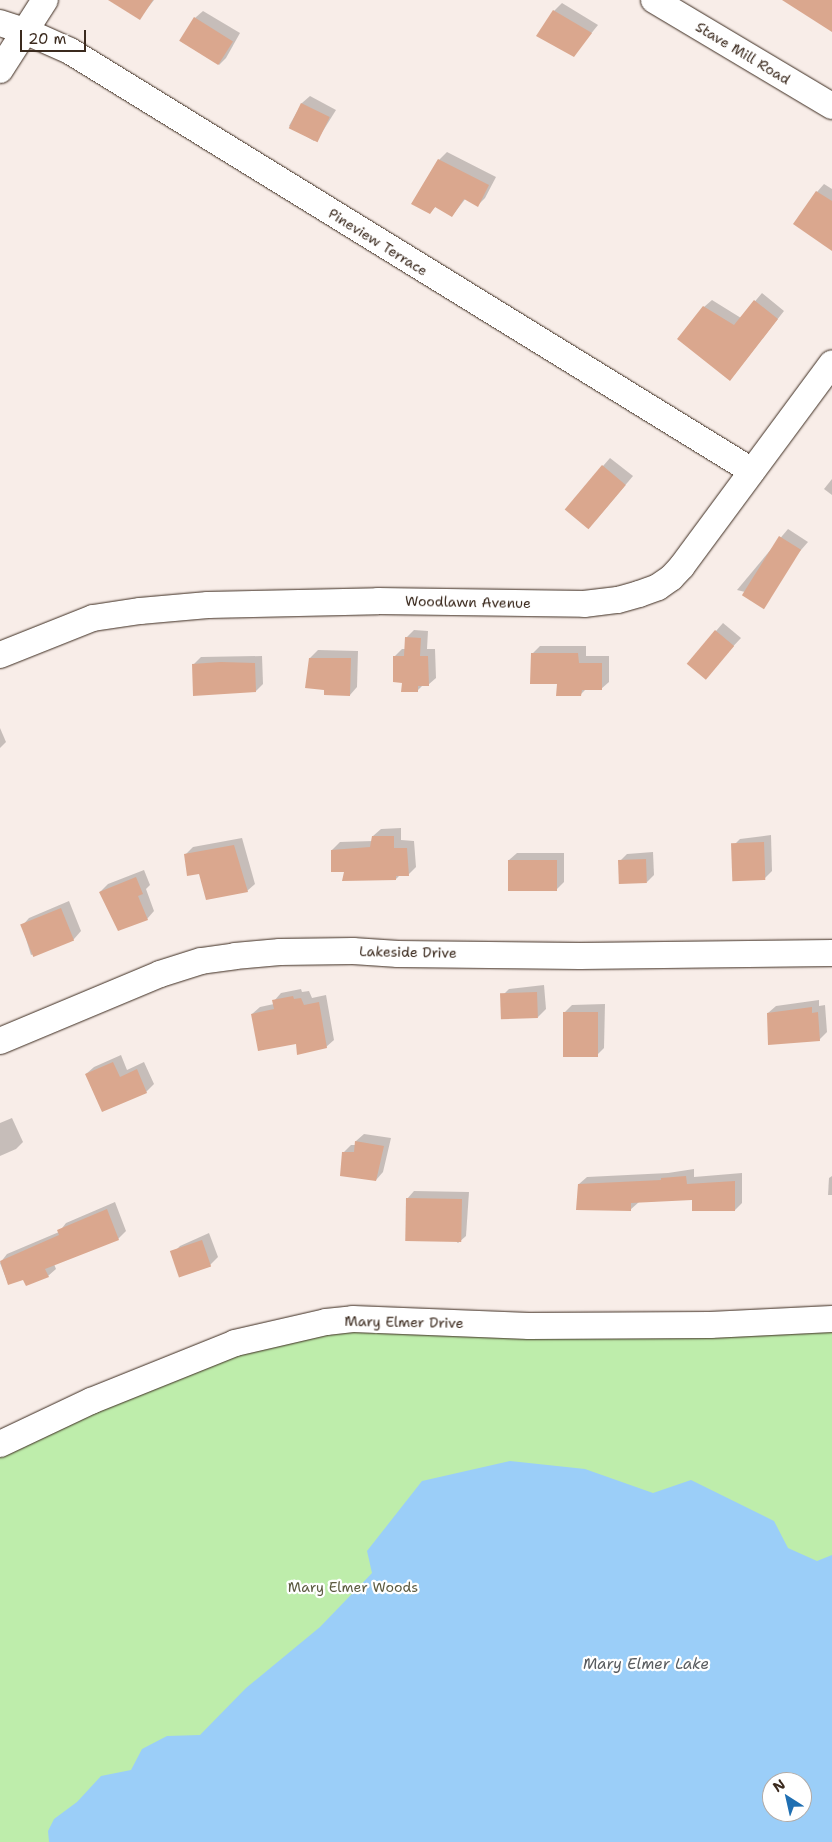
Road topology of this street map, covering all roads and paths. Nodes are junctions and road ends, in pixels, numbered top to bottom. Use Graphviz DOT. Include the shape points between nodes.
graph roads {
  1 [pos="45,0"];
  2 [pos="654,0"];
  3 [pos="0,23"];
  4 [pos="25,31"];
  5 [pos="0,70"];
  6 [pos="832,106"];
  7 [pos="832,363"];
  8 [pos="752,471"];
  9 [pos="0,655"];
  10 [pos="832,953"];
  11 [pos="0,1041"];
  12 [pos="832,1319"];
  13 [pos="0,1444"];
  1 -- 4 [label="street"];
  2 -- 6 [label="street, Stave Mill Road"];
  3 -- 4 [label="street, Pineview Terrace"];
  4 -- 5 [label="street"];
  4 -- 8 [label="street, Pineview Terrace" via="70,51"];
  7 -- 8 [label="street, Woodlawn Avenue"];
  8 -- 9 [label="street, Woodlawn Avenue" via="671,578 658,587 618,600 584,604 378,600 140,610 93,618"];
  10 -- 11 [label="street, Lakeside Drive" via="580,956 353,951 235,956 201,961 160,974"];
  12 -- 13 [label="street, Mary Elmer Drive" via="710,1325 326,1322 235,1343 91,1401"];
}
